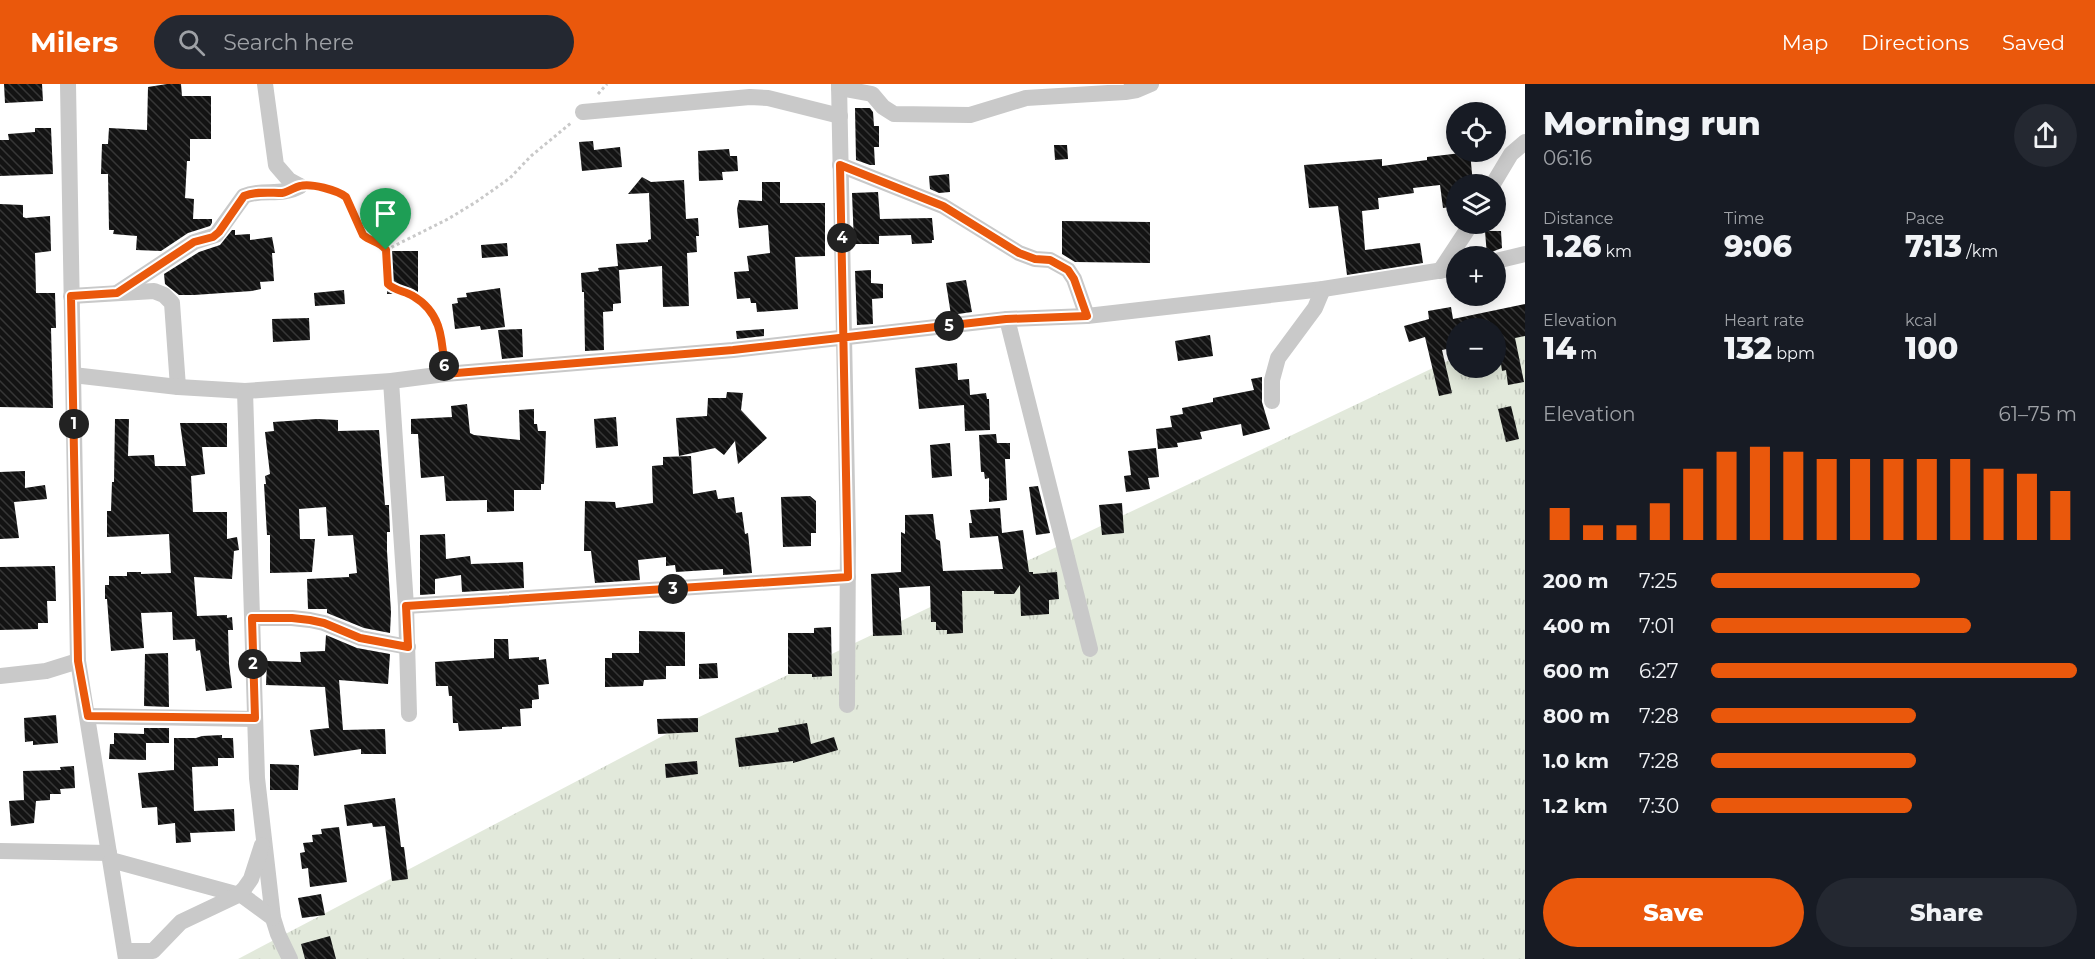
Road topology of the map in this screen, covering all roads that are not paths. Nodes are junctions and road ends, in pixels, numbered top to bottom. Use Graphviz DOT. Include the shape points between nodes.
graph roads {
  1 [pos="68,84"];
  2 [pos="265,84"];
  3 [pos="1152,84"];
  4 [pos="839,86"];
  5 [pos="583,112"];
  6 [pos="840,116"];
  7 [pos="1525,142"];
  8 [pos="840,165"];
  9 [pos="1499,174"];
  10 [pos="1464,234"];
  11 [pos="1525,254"];
  12 [pos="1506,259"];
  13 [pos="1446,270"];
  14 [pos="1440,271"];
  15 [pos="1323,289"];
  16 [pos="117,293"];
  17 [pos="71,296"];
  18 [pos="1087,316"];
  19 [pos="1006,319"];
  20 [pos="845,337"];
  21 [pos="73,375"];
  22 [pos="391,381"];
  23 [pos="178,387"];
  24 [pos="245,391"];
  25 [pos="1272,401"];
  26 [pos="848,577"];
  27 [pos="406,606"];
  28 [pos="252,618"];
  29 [pos="408,647"];
  30 [pos="1090,649"];
  31 [pos="78,661"];
  32 [pos="0,676"];
  33 [pos="847,705"];
  34 [pos="409,714"];
  35 [pos="88,716"];
  36 [pos="255,718"];
  37 [pos="265,836"];
  38 [pos="0,852"];
  39 [pos="110,857"];
  40 [pos="238,895"];
  41 [pos="273,918"];
  42 [pos="126,955"];
  43 [pos="290,959"];
  1 -- 17 [label="street"];
  2 -- 16 [label="street" via="276,165 300,186 285,192 244,196 213,237 194,242"];
  3 -- 4 [label="street" via="1125,92 1026,98 970,116 894,114 872,94"];
  4 -- 6 [label="street"];
  5 -- 6 [label="street" via="750,97"];
  6 -- 8 [label="street"];
  7 -- 9 [label="street" via="1511,154"];
  8 -- 18 [label="street" via="943,206 1019,253 1050,260 1068,270"];
  8 -- 20 [label="street"];
  10 -- 14 [label="street"];
  11 -- 12 [label="street"];
  13 -- 14 [label="street"];
  14 -- 15 [label="street"];
  15 -- 18 [label="street"];
  15 -- 25 [label="street" via="1315,308 1278,358"];
  16 -- 17 [label="street"];
  16 -- 23 [label="street" via="154,291 172,303"];
  17 -- 21 [label="street"];
  18 -- 19 [label="street"];
  19 -- 20 [label="street"];
  19 -- 30 [label="street"];
  20 -- 22 [label="street"];
  20 -- 26 [label="street"];
  21 -- 23 [label="street"];
  21 -- 31 [label="street"];
  22 -- 24 [label="street"];
  22 -- 27 [label="street"];
  23 -- 24 [label="street"];
  24 -- 28 [label="street"];
  26 -- 27 [label="street"];
  26 -- 33 [label="street"];
  27 -- 29 [label="street"];
  28 -- 29 [label="street" via="310,620 360,638"];
  28 -- 36 [label="street"];
  29 -- 34 [label="street"];
  31 -- 32 [label="street" via="46,671"];
  31 -- 35 [label="street"];
  35 -- 36 [label="street"];
  35 -- 39 [label="street"];
  36 -- 37 [label="street" via="257,778"];
  37 -- 40 [label="street" via="248,885"];
  37 -- 41 [label="street"];
  38 -- 39 [label="street"];
  39 -- 40 [label="street"];
  39 -- 42 [label="street"];
  40 -- 41 [label="street"];
  40 -- 42 [label="street" via="182,922 153,951"];
  41 -- 43 [label="street"];
}
